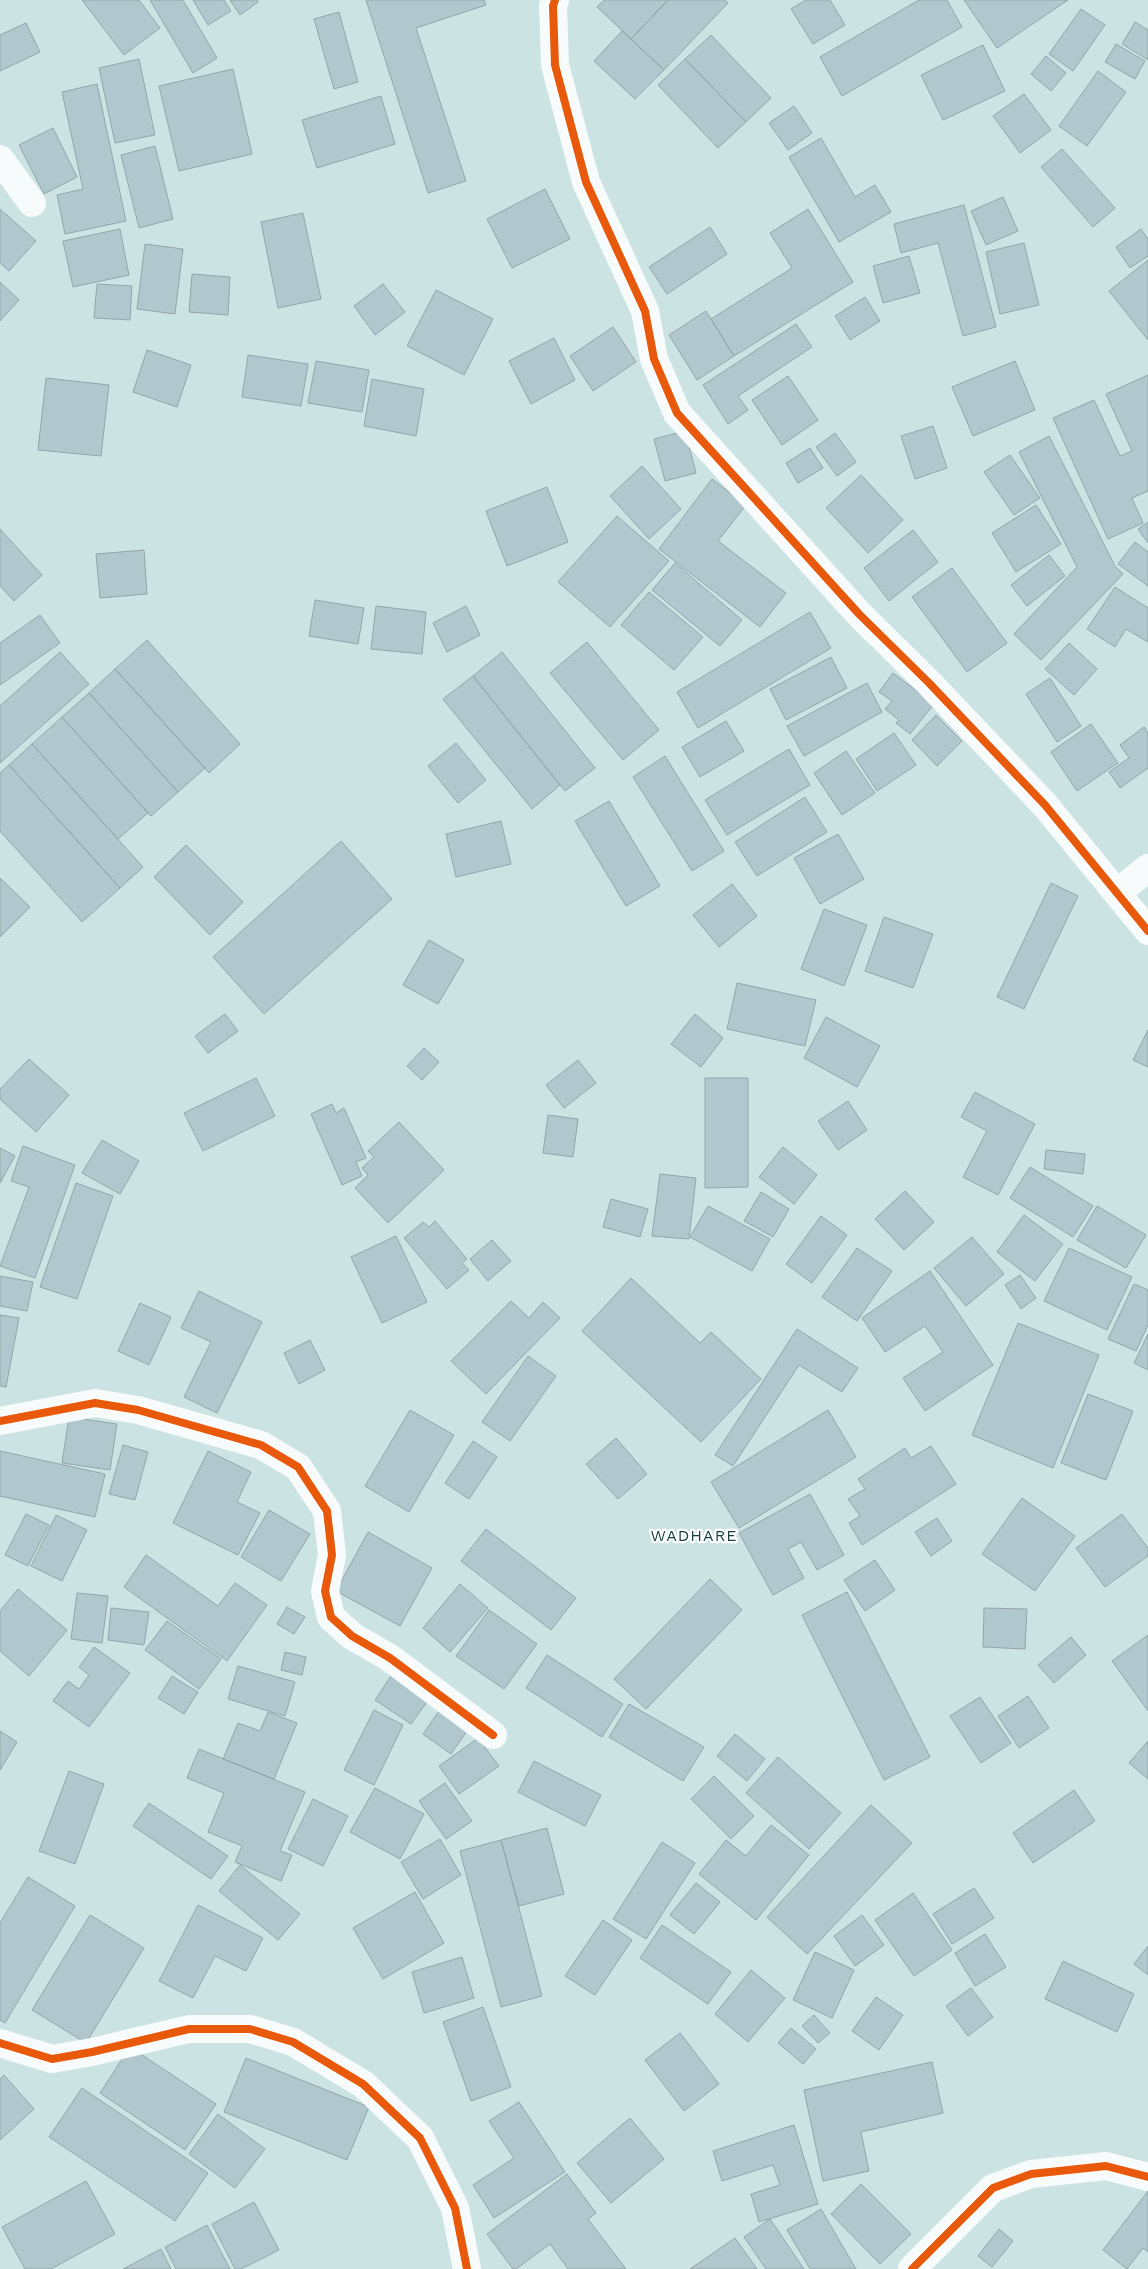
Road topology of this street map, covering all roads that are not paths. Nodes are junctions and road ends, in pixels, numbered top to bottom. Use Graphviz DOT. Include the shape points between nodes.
graph roads {
  1 [pos="555,0"];
  2 [pos="0,159"];
  3 [pos="32,203"];
  4 [pos="1148,868"];
  5 [pos="1117,893"];
  6 [pos="1148,931"];
  7 [pos="0,1421"];
  8 [pos="493,1735"];
  9 [pos="0,2043"];
  10 [pos="1148,2177"];
  11 [pos="467,2269"];
  12 [pos="912,2269"];
  1 -- 5 [label="street" via="555,65 586,182 644,311 654,359 677,413 859,614 1045,805"];
  2 -- 3 [label="street"];
  4 -- 5 [label="street"];
  5 -- 6 [label="street"];
  7 -- 8 [label="street" via="95,1403 138,1410 261,1445 298,1467 327,1511 332,1555 325,1590 330,1617"];
  9 -- 11 [label="street" via="52,2059 189,2029 250,2029 293,2042 362,2084 420,2138 455,2208"];
  10 -- 12 [label="street" via="1106,2166 1032,2174 993,2188"];
}
